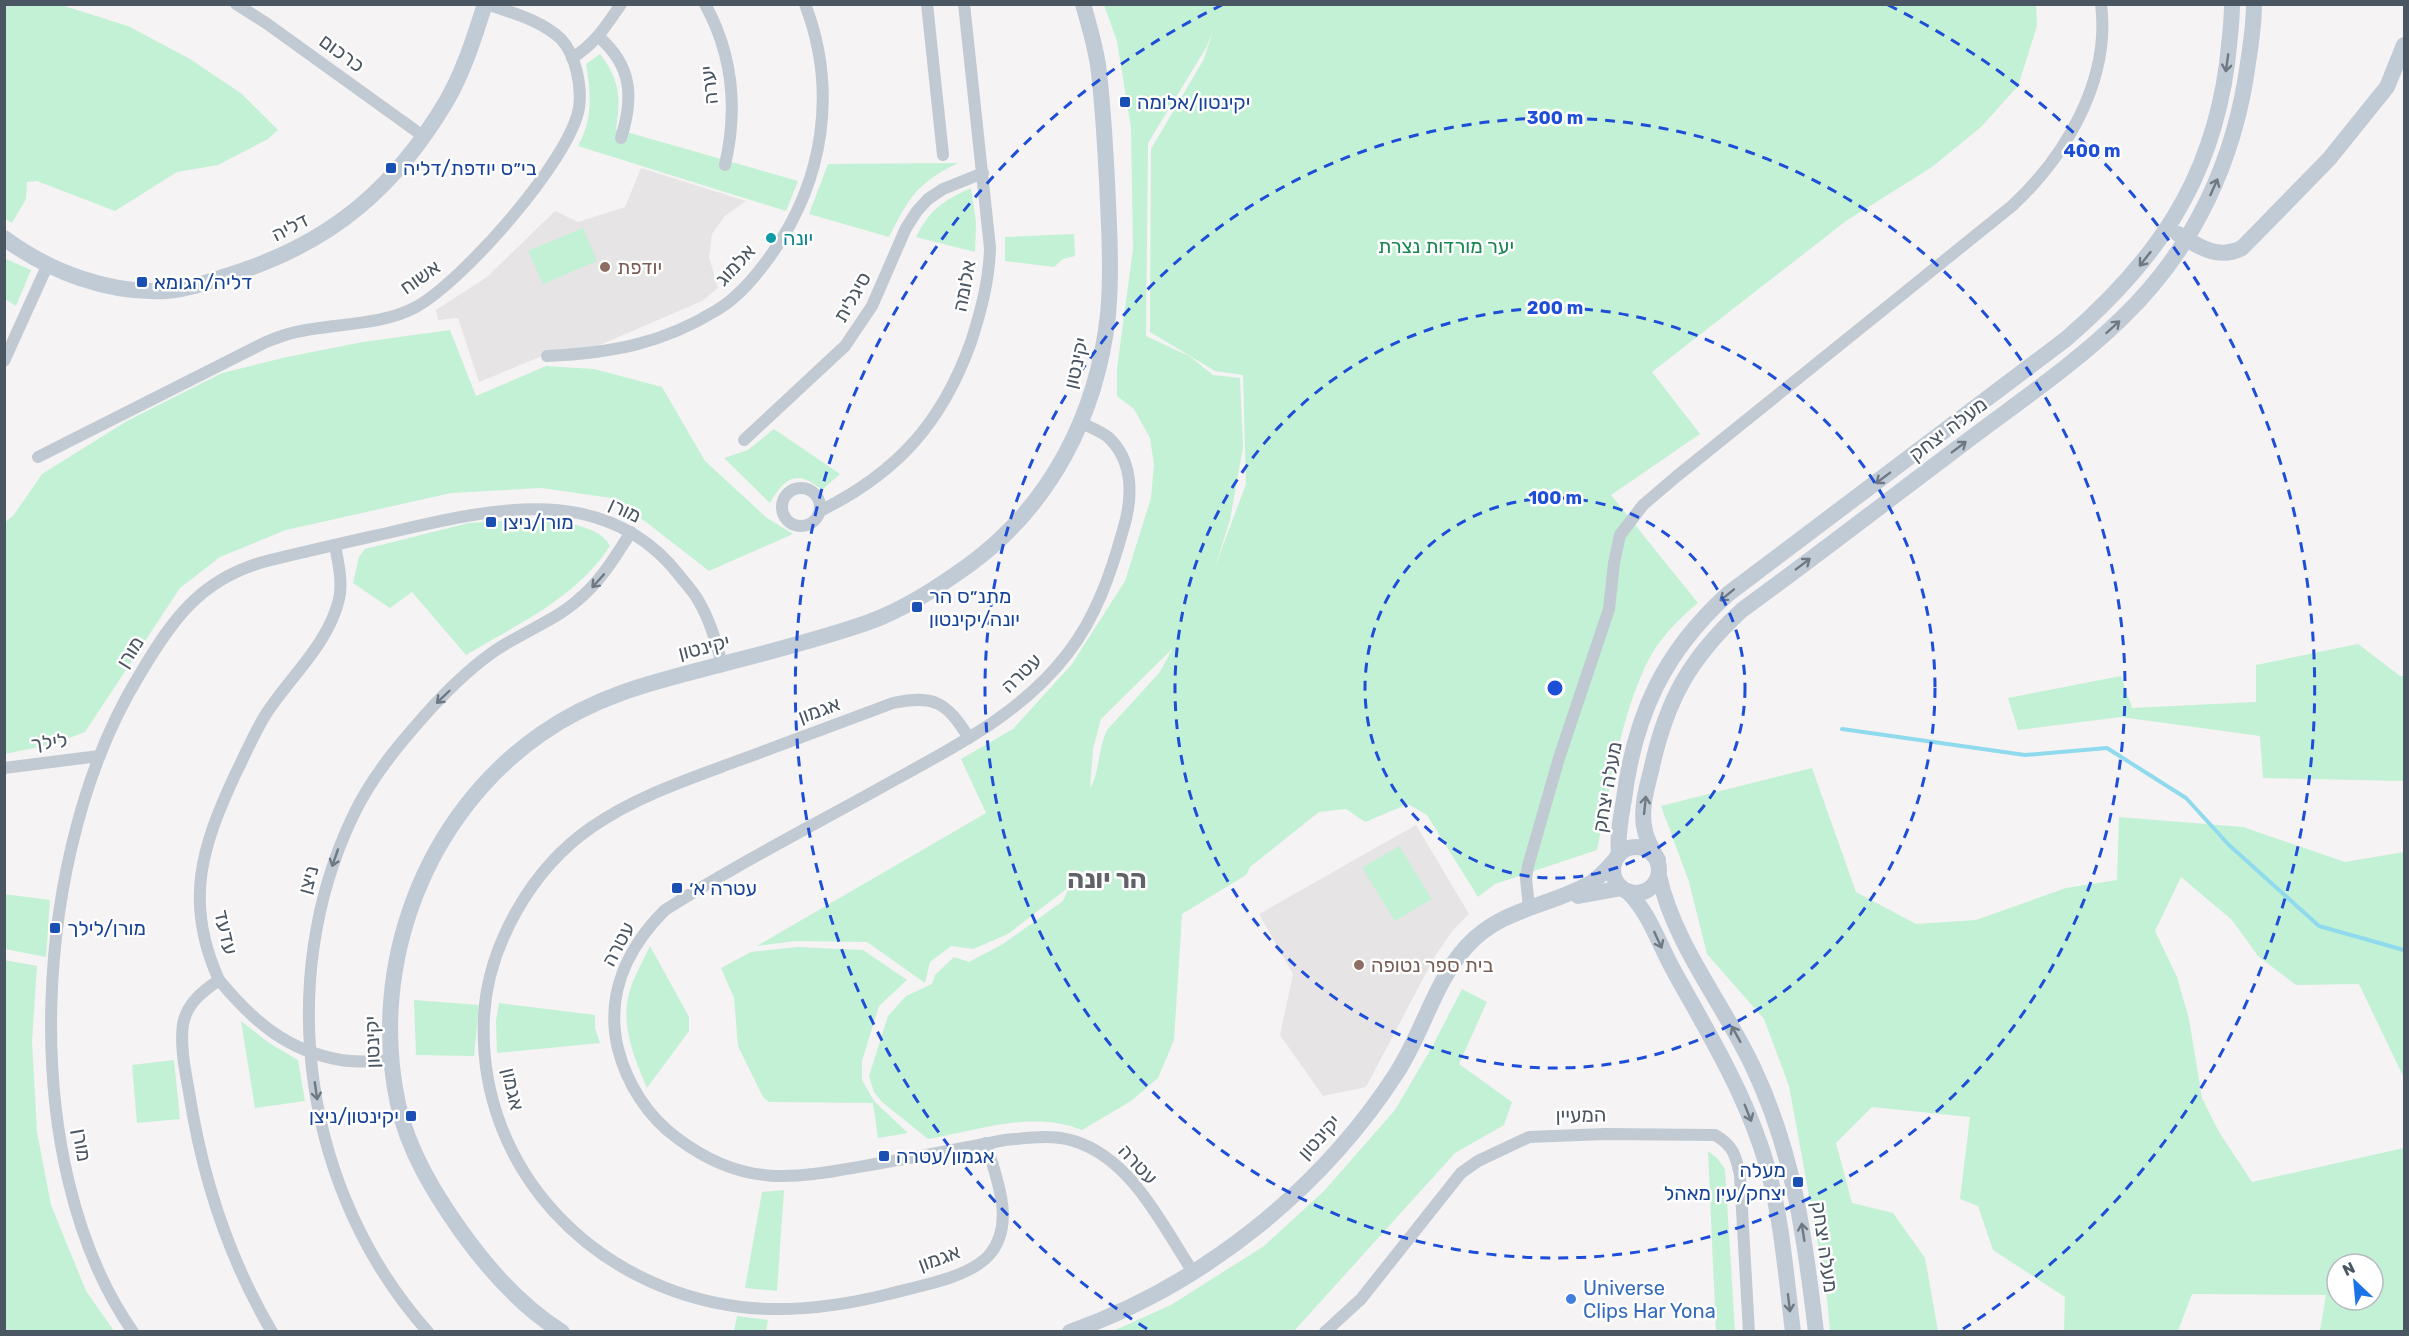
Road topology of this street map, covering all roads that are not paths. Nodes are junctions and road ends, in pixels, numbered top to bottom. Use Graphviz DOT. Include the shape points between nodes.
graph roads {
  1 [pos="236,4"];
  2 [pos="486,4"];
  3 [pos="621,4"];
  4 [pos="705,4"];
  5 [pos="805,4"];
  6 [pos="927,4"];
  7 [pos="964,4"];
  8 [pos="1083,4"];
  9 [pos="2101,4"];
  10 [pos="2232,4"];
  11 [pos="2254,4"];
  12 [pos="599,37"];
  13 [pos="2404,45"];
  14 [pos="572,58"];
  15 [pos="423,136"];
  16 [pos="621,138"];
  17 [pos="943,155"];
  18 [pos="724,165"];
  19 [pos="983,173"];
  20 [pos="2168,228"];
  21 [pos="4,238"];
  22 [pos="2186,239"];
  23 [pos="48,264"];
  24 [pos="547,356"];
  25 [pos="4,361"];
  26 [pos="1080,422"];
  27 [pos="744,441"];
  28 [pos="38,457"];
  29 [pos="820,511"];
  30 [pos="631,532"];
  31 [pos="335,545"];
  32 [pos="722,664"];
  33 [pos="969,738"];
  34 [pos="99,756"];
  35 [pos="4,768"];
  36 [pos="1617,858"];
  37 [pos="1658,868"];
  38 [pos="1625,890"];
  39 [pos="1531,906"];
  40 [pos="219,980"];
  41 [pos="311,1053"];
  42 [pos="393,1060"];
  43 [pos="986,1143"];
  44 [pos="1193,1272"];
  45 [pos="133,1332"];
  46 [pos="272,1332"];
  47 [pos="428,1332"];
  48 [pos="562,1332"];
  49 [pos="1070,1332"];
  50 [pos="1324,1332"];
  51 [pos="1749,1332"];
  52 [pos="1792,1332"];
  53 [pos="1816,1332"];
  1 -- 15 [label="street, כרכום"];
  2 -- 14 [label="street, אשוח" via="545,28 562,40"];
  2 -- 15 [label="street, דליה" via="460,74"];
  3 -- 12 [label="street"];
  4 -- 18 [label="street, יערה" via="718,28 732,87 732,119"];
  5 -- 24 [label="street, אלמוג" via="816,33 820,65 823,99 819,142 815,166 790,229 766,263 743,290 718,309 655,340 621,349"];
  6 -- 17 [label="street"];
  7 -- 19 [label="street, אלומה"];
  8 -- 26 [label="street, יקינטון" via="1101,92 1110,282 1102,352 1091,398"];
  9 -- 39 [label="street" via="2100,45 2085,103 2065,144 2032,188 1677,476 1643,505 1620,535 1609,609 1528,866"];
  10 -- 20 [label="street, מעלה יצחק, one-way" via="2214,129 2195,178"];
  22 -- 11 [label="street, מעלה יצחק, one-way" via="2215,186 2235,135 2246,84"];
  12 -- 14 [label="street"];
  12 -- 16 [label="street" via="620,61 627,81 629,101"];
  13 -- 22 [label="street" via="2380,96 2329,159 2242,248 2232,253 2212,253"];
  14 -- 28 [label="street, אשוח" via="579,107 568,135 533,191 501,230 439,291 399,315 296,332 266,342"];
  15 -- 23 [label="street, דליה" via="383,185 333,228 251,267 199,285 167,291 113,287"];
  19 -- 27 [label="street, סיגלית" via="943,189 916,211 872,306 845,346"];
  19 -- 29 [label="street, אלומה" via="989,272 974,331 950,393 919,439 894,464"];
  20 -- 22 [label="street"];
  20 -- 36 [label="street, מעלה יצחק, one-way" via="2125,284 2066,339 1728,594 1700,621 1670,660 1646,706 1625,787"];
  21 -- 23 [label="street, דליה"];
  37 -- 22 [label="street, מעלה יצחק, one-way" via="1643,824 1646,790 1673,696 1704,650 1742,610 2080,356 2141,298"];
  23 -- 25 [label="street"];
  26 -- 32 [label="street, יקינטון" via="1073,442 1035,504 985,554 949,580 874,621"];
  26 -- 33 [label="street, עטרה" via="1106,435 1127,465 1130,488 1126,519 1110,574 1068,653 1008,712"];
  30 -- 31 [label="street, מורן" via="577,512 540,508 446,519"];
  30 -- 32 [label="street, מורן" via="667,560 698,599"];
  30 -- 41 [label="street, ניצן, one-way" via="603,575 578,600 495,651 436,704 378,774 354,813 335,858 315,930 310,964"];
  31 -- 34 [label="street, מורן" via="241,568 186,607 163,635 129,691"];
  31 -- 40 [label="street, עדעד" via="340,598 332,619 265,716 208,839 200,881 201,927"];
  32 -- 42 [label="street, יקינטון" via="650,682 573,713 512,755 464,808 420,881 407,914 393,983"];
  33 -- 43 [label="street, עטרה" via="665,910 646,929 621,976 613,1028 620,1054 645,1107 664,1129 713,1163 773,1177 807,1176"];
  33 -- 43 [label="street, אגמון" via="943,705 929,699 893,704 664,788 588,829 560,854 519,909 491,970 484,1033 494,1106 520,1168 541,1197 564,1224 624,1270 662,1288 703,1300 785,1310 829,1306 946,1279 974,1266 990,1254 1002,1223 1002,1201"];
  34 -- 35 [label="street, לילך"];
  34 -- 45 [label="street, מורן" via="82,802 63,896 52,1005 52,1062 62,1148 74,1203 90,1248"];
  36 -- 37 [label="street" via="1625,849 1639,846 1647,849"];
  36 -- 38 [label="street" via="1615,880"];
  36 -- 39 [label="street, יקינטון" via="1592,882"];
  37 -- 38 [label="street" via="1650,889 1635,893"];
  53 -- 37 [label="street, מעלה יצחק, one-way" via="1801,1217 1783,1138 1746,1052 1680,933"];
  38 -- 39 [label="street, יקינטון"];
  38 -- 52 [label="street, one-way" via="1640,903 1717,1046 1761,1145 1776,1211"];
  39 -- 44 [label="street, יקינטון" via="1492,925 1465,948 1438,990 1397,1073 1334,1153 1291,1198"];
  40 -- 41 [label="street" via="261,1025"];
  40 -- 46 [label="street, עדעד" via="190,1005 183,1023 183,1058 204,1165 224,1231 242,1276"];
  41 -- 42 [label="street" via="343,1061"];
  41 -- 47 [label="street, ניצן, one-way" via="322,1132 350,1215 389,1283"];
  42 -- 48 [label="street, יקינטון" via="398,1105 411,1145 430,1183 472,1247 525,1303"];
  43 -- 44 [label="street, עטרה" via="1052,1137 1072,1140 1108,1158 1145,1200"];
  44 -- 49 [label="street, יקינטון" via="1129,1307"];
  50 -- 51 [label="street, המעיין" via="1361,1299 1461,1173 1478,1161 1529,1137 1651,1134 1715,1136 1736,1154"];
}
